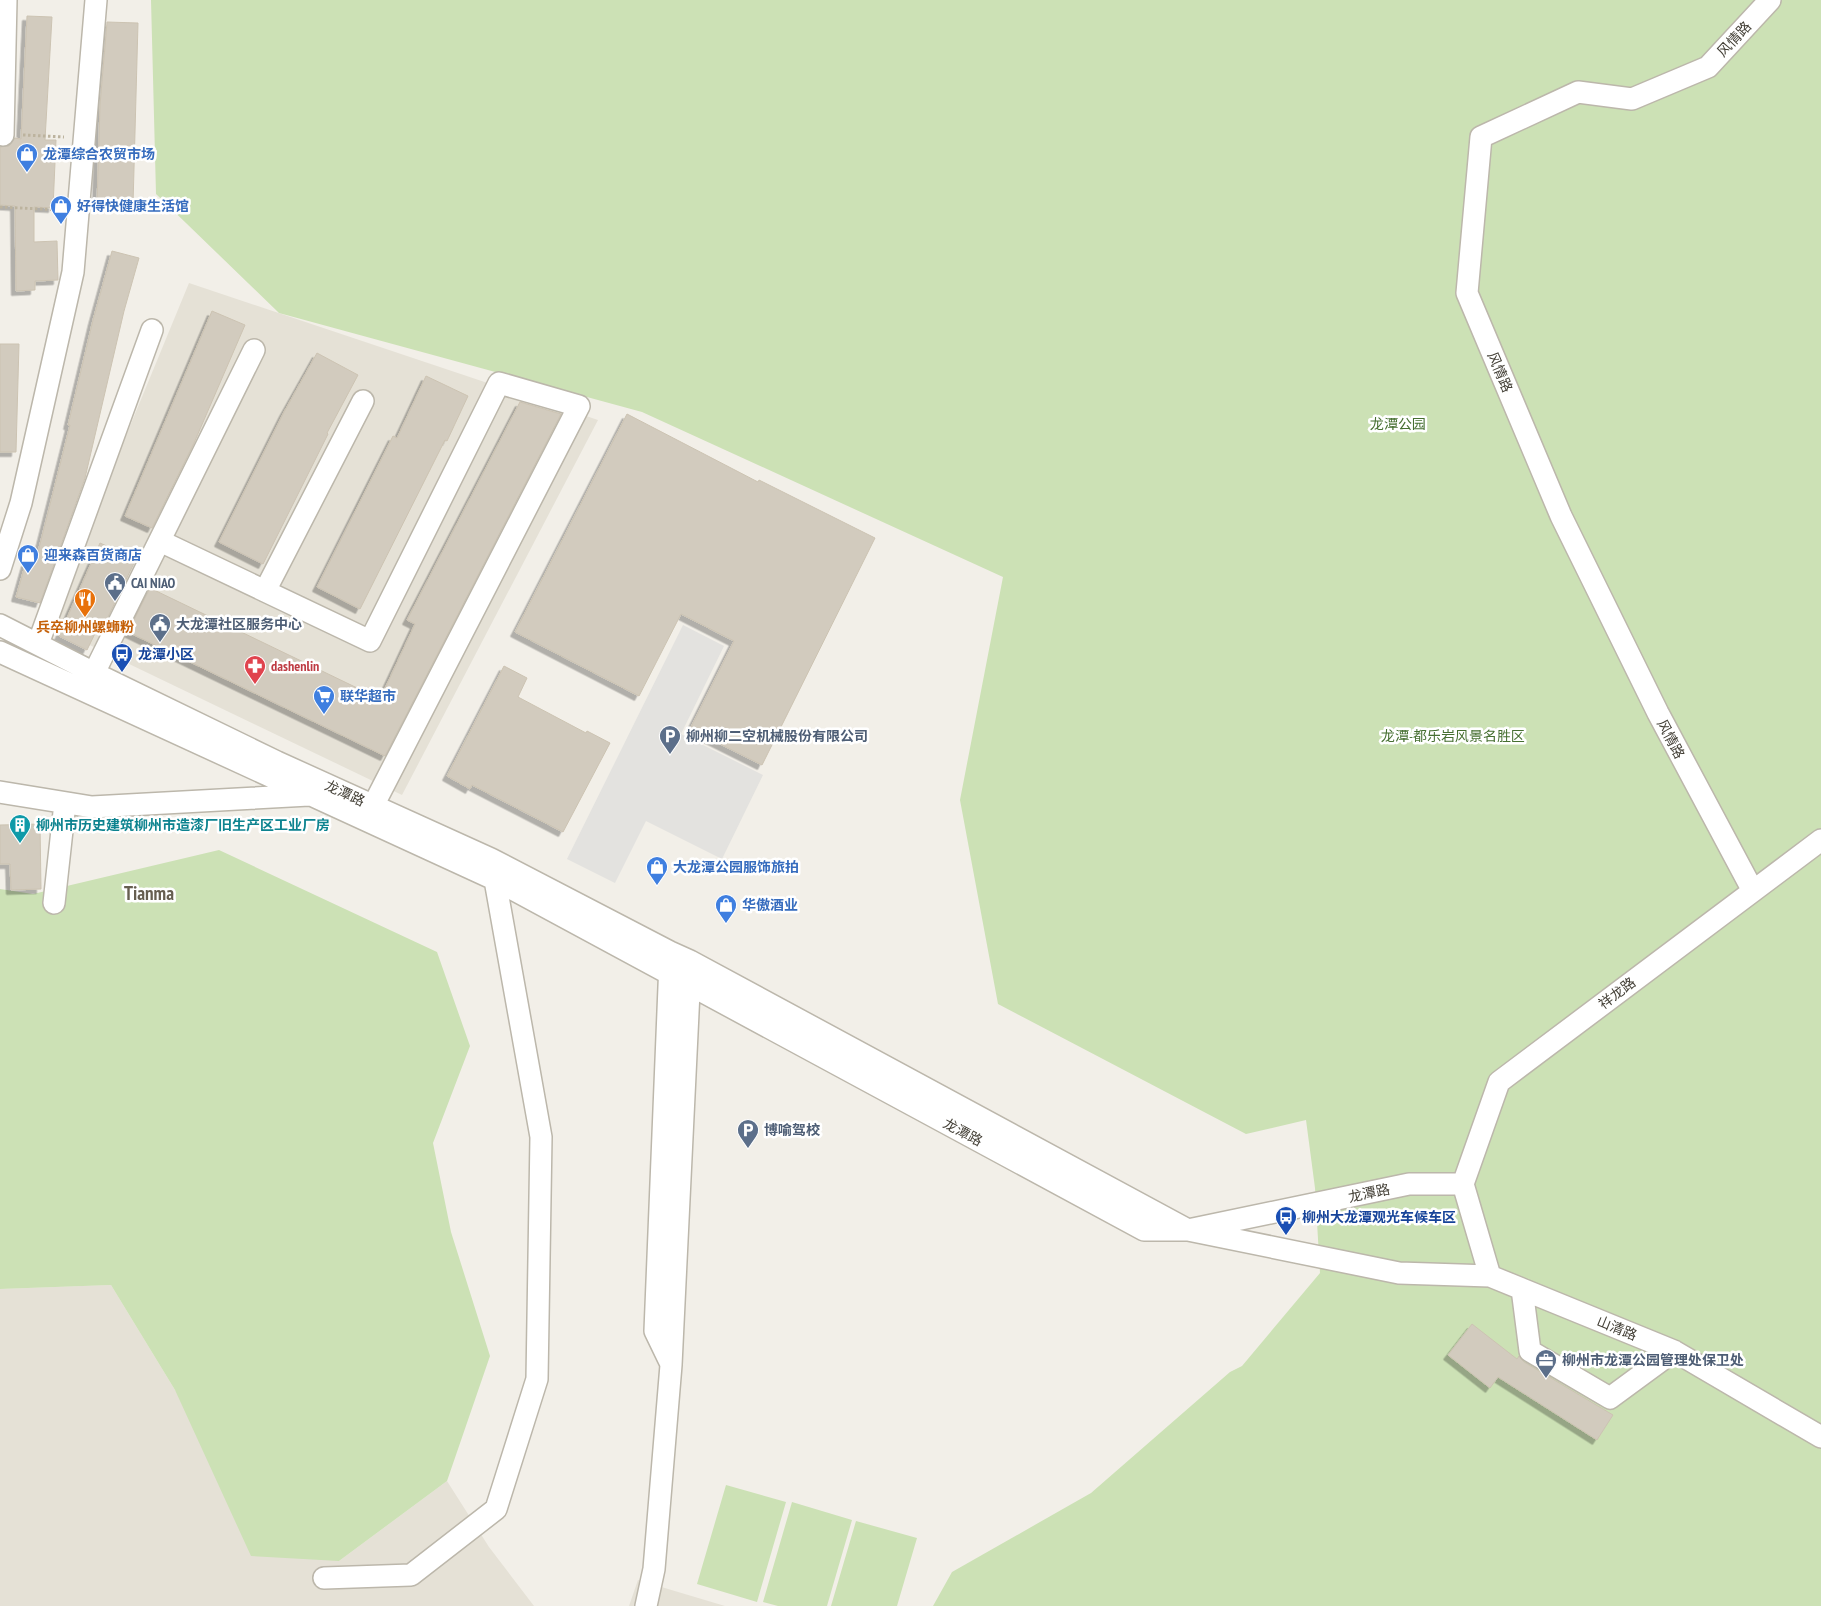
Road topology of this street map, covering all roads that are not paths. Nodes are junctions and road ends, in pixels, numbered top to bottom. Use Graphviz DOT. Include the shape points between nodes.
graph roads {
  1 [pos="6,0"];
  2 [pos="96,0"];
  3 [pos="1770,0"];
  4 [pos="3,135"];
  5 [pos="152,330"];
  6 [pos="254,350"];
  7 [pos="363,401"];
  8 [pos="160,540"];
  9 [pos="0,569"];
  10 [pos="264,591"];
  11 [pos="0,625"];
  12 [pos="38,644"];
  13 [pos="0,652"];
  14 [pos="94,673"];
  15 [pos="0,792"];
  16 [pos="312,795"];
  17 [pos="65,803"];
  18 [pos="373,806"];
  19 [pos="1818,849"];
  20 [pos="493,869"];
  21 [pos="1753,891"];
  22 [pos="54,903"];
  23 [pos="690,961"];
  24 [pos="670,962"];
  25 [pos="689,984"];
  26 [pos="747,1004"];
  27 [pos="1463,1184"];
  28 [pos="1188,1230"];
  29 [pos="1490,1276"];
  30 [pos="1522,1289"];
  31 [pos="1674,1351"];
  32 [pos="671,1365"];
  33 [pos="1821,1437"];
  34 [pos="324,1578"];
  35 [pos="646,1606"];
  1 -- 4 [label="street"];
  2 -- 9 [label="street" via="72,272 21,503"];
  3 -- 21 [label="street, 风情路" via="1708,67 1632,99 1578,92 1481,137 1467,293 1562,516 1658,713"];
  5 -- 12 [label="street"];
  6 -- 8 [label="street"];
  7 -- 10 [label="street"];
  8 -- 10 [label="street"];
  8 -- 14 [label="street"];
  10 -- 18 [label="street" via="370,641 500,383 579,406"];
  11 -- 12 [label="street, 龙潭路"];
  12 -- 14 [label="street, 龙潭路"];
  13 -- 16 [label="street, 龙潭路"];
  14 -- 18 [label="street, 龙潭路"];
  15 -- 17 [label="street"];
  16 -- 17 [label="street" via="92,807"];
  16 -- 20 [label="street, 龙潭路"];
  17 -- 22 [label="street"];
  18 -- 20 [label="street, 龙潭路"];
  19 -- 21 [label="street, 祥龙路"];
  20 -- 24 [label="street, 龙潭路"];
  20 -- 34 [label="street" via="541,1137 537,1379 496,1509 412,1575"];
  21 -- 27 [label="street, 祥龙路" via="1500,1082"];
  23 -- 24 [label="street, 龙潭路"];
  23 -- 25 [label="street"];
  23 -- 26 [label="street, 龙潭路"];
  24 -- 25 [label="street, 龙潭路"];
  24 -- 32 [label="street" via="655,1331"];
  25 -- 26 [label="street, 龙潭路"];
  25 -- 32 [label="street"];
  26 -- 28 [label="street, 龙潭路" via="1144,1230"];
  27 -- 28 [label="street, 龙潭路" via="1409,1184"];
  27 -- 29 [label="street"];
  28 -- 29 [label="street" via="1399,1273"];
  29 -- 30 [label="street, 山清路"];
  30 -- 31 [label="street, 山清路"];
  30 -- 31 [label="street" via="1530,1351 1610,1398"];
  31 -- 33 [label="street, 山清路"];
  32 -- 35 [label="street" via="654,1569"];
}
